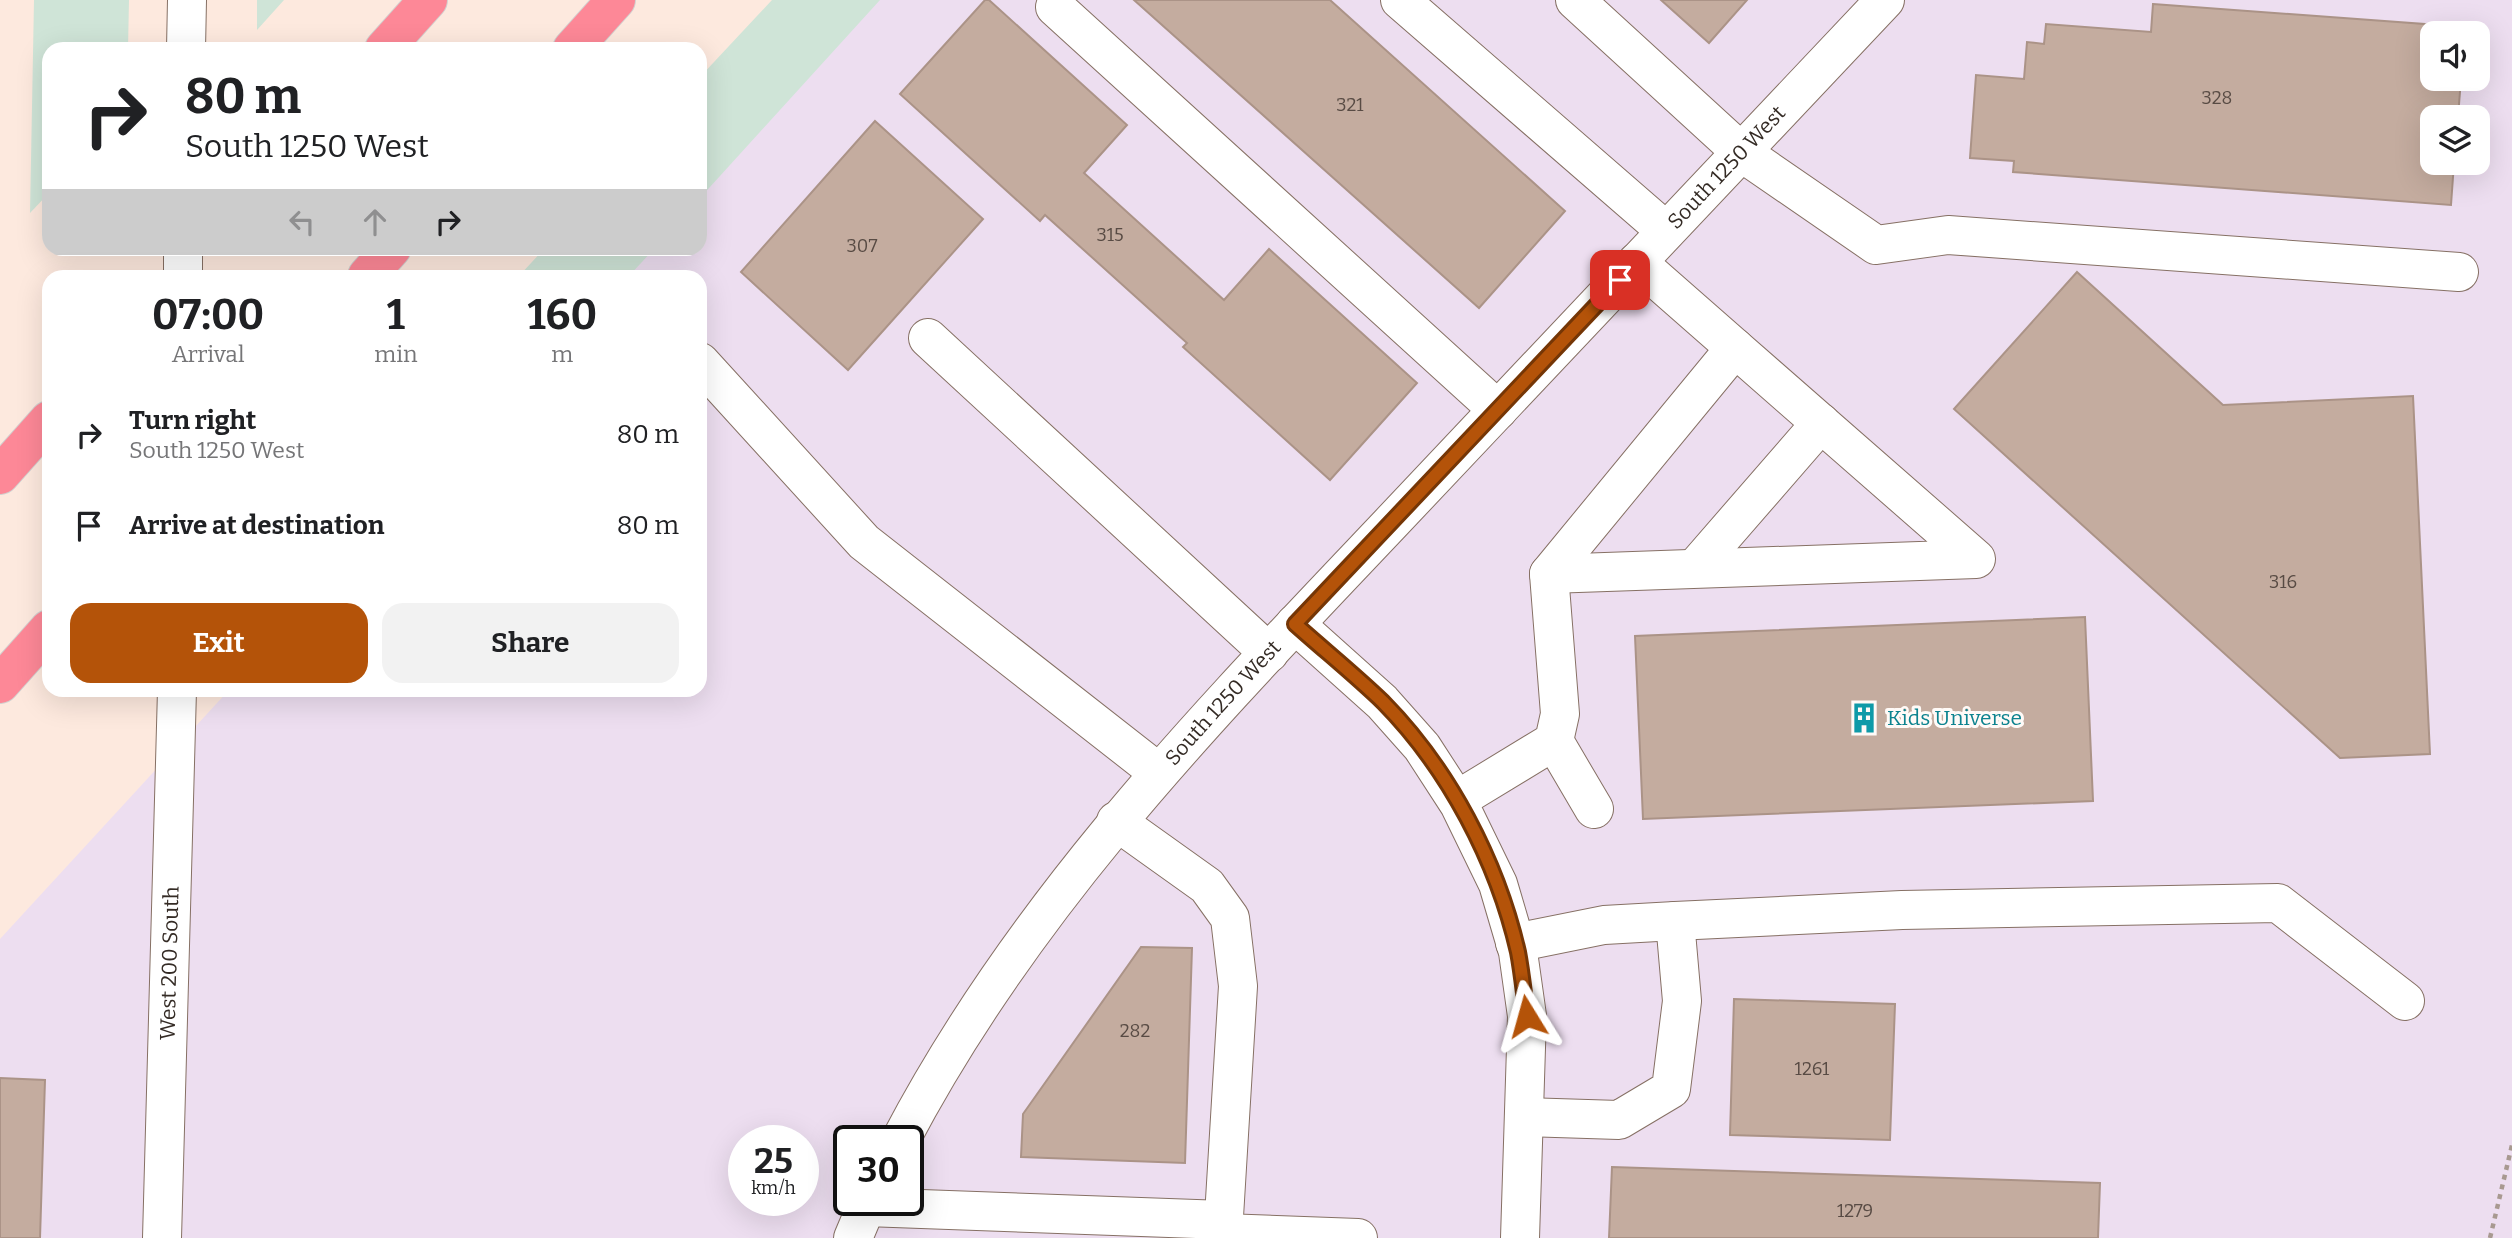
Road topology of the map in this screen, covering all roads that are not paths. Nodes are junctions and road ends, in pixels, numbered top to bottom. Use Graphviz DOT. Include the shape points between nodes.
graph roads {
  1 [pos="187,0"];
  2 [pos="428,0"];
  3 [pos="616,0"];
  4 [pos="1400,0"];
  5 [pos="1575,0"];
  6 [pos="1885,0"];
  7 [pos="1055,7"];
  8 [pos="186,42"];
  9 [pos="390,42"];
  10 [pos="578,42"];
  11 [pos="1741,152"];
  12 [pos="1666,231"];
  13 [pos="197,256"];
  14 [pos="385,256"];
  15 [pos="1637,262"];
  16 [pos="186,270"];
  17 [pos="372,270"];
  18 [pos="2459,272"];
  19 [pos="928,338"];
  20 [pos="1735,348"];
  21 [pos="707,370"];
  22 [pos="1498,410"];
  23 [pos="1821,423"];
  24 [pos="42,428"];
  25 [pos="0,475"];
  26 [pos="1695,568"];
  27 [pos="1549,573"];
  28 [pos="1295,624"];
  29 [pos="42,637"];
  30 [pos="1269,653"];
  31 [pos="0,684"];
  32 [pos="177,703"];
  33 [pos="1554,741"];
  34 [pos="1159,773"];
  35 [pos="1457,800"];
  36 [pos="1594,809"];
  37 [pos="1116,821"];
  38 [pos="1675,921"];
  39 [pos="1515,943"];
  40 [pos="2405,1001"];
  41 [pos="1524,1117"];
  42 [pos="909,1125"];
  43 [pos="924,1213"];
  44 [pos="1224,1220"];
  45 [pos="162,1238"];
  46 [pos="1358,1238"];
  47 [pos="1520,1238"];
  1 -- 8 [label="street"];
  2 -- 9 [label="highway"];
  3 -- 10 [label="highway"];
  4 -- 12 [label="street"];
  5 -- 11 [label="street"];
  6 -- 11 [label="street, South 1250 West"];
  7 -- 22 [label="street"];
  11 -- 12 [label="street, South 1250 West"];
  11 -- 18 [label="street" via="1876,245 1948,236"];
  12 -- 15 [label="street, South 1250 West"];
  13 -- 16 [label="highway"];
  14 -- 17 [label="highway"];
  15 -- 20 [label="street"];
  15 -- 22 [label="street, South 1250 West"];
  19 -- 30 [label="street"];
  20 -- 23 [label="street"];
  20 -- 27 [label="street"];
  21 -- 34 [label="street" via="864,542"];
  22 -- 28 [label="street, South 1250 West"];
  23 -- 26 [label="street"];
  23 -- 26 [label="street" via="1976,559"];
  24 -- 25 [label="highway"];
  26 -- 27 [label="street"];
  27 -- 33 [label="street" via="1560,714"];
  28 -- 30 [label="street, South 1250 West"];
  28 -- 35 [label="street" via="1382,702 1422,747"];
  29 -- 31 [label="highway"];
  30 -- 34 [label="street, South 1250 West"];
  32 -- 45 [label="street, West 200 South"];
  33 -- 35 [label="street"];
  33 -- 36 [label="street"];
  34 -- 37 [label="street, South 1250 West"];
  35 -- 39 [label="street" via="1498,884"];
  37 -- 42 [label="street, South 1250 West" via="1018,948"];
  37 -- 44 [label="street" via="1207,886 1230,918 1238,986"];
  38 -- 39 [label="street" via="1604,925"];
  38 -- 40 [label="street" via="1902,910 2277,903"];
  38 -- 41 [label="street" via="1682,1001 1671,1089 1619,1120"];
  39 -- 41 [label="street" via="1527,1016"];
  41 -- 47 [label="street"];
  43 -- 44 [label="street"];
  44 -- 46 [label="street" via="1223,1233"];
}
